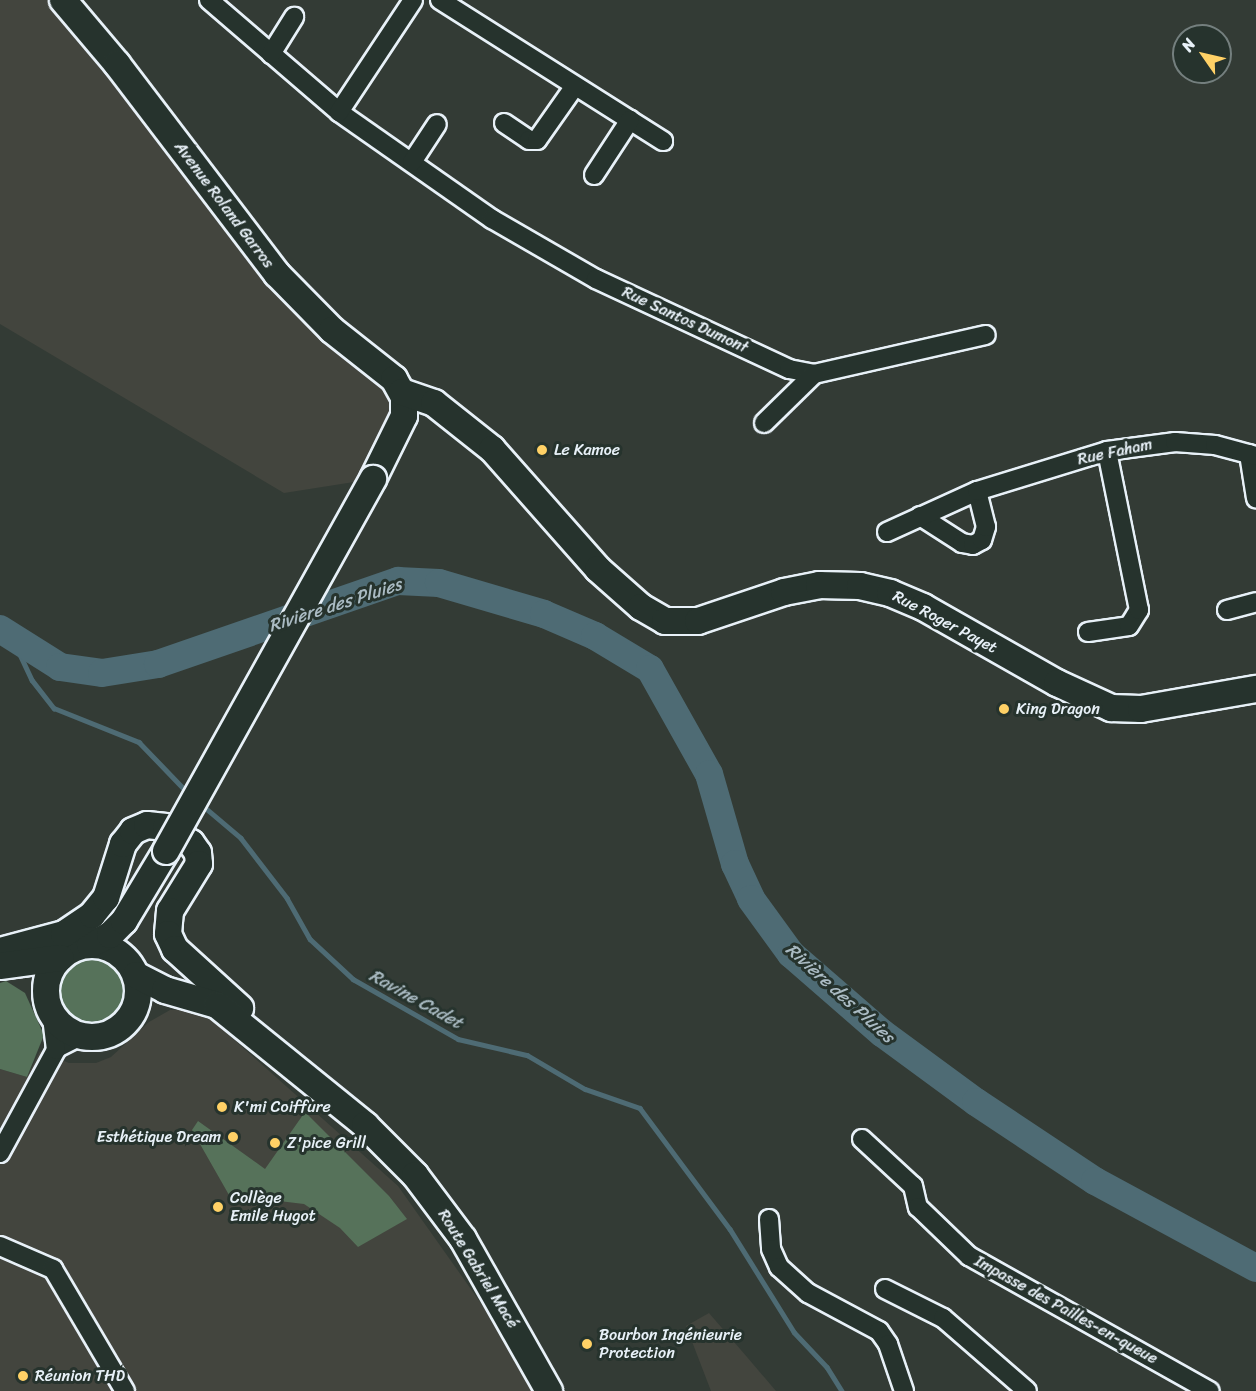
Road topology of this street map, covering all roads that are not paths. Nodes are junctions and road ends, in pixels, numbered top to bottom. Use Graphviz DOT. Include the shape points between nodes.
graph roads {
  1 [pos="63,0"];
  2 [pos="209,0"];
  3 [pos="413,0"];
  4 [pos="440,0"];
  5 [pos="294,17"];
  6 [pos="271,54"];
  7 [pos="575,86"];
  8 [pos="339,112"];
  9 [pos="630,120"];
  10 [pos="504,123"];
  11 [pos="437,124"];
  12 [pos="663,141"];
  13 [pos="412,162"];
  14 [pos="594,175"];
  15 [pos="986,335"];
  16 [pos="814,374"];
  17 [pos="402,392"];
  18 [pos="454,421"];
  19 [pos="764,423"];
  20 [pos="401,426"];
  21 [pos="1107,451"];
  22 [pos="1253,455"];
  23 [pos="977,491"];
  24 [pos="1256,498"];
  25 [pos="920,516"];
  26 [pos="887,532"];
  27 [pos="1256,602"];
  28 [pos="1227,610"];
  29 [pos="1088,632"];
  30 [pos="1256,689"];
  31 [pos="140,899"];
  32 [pos="90,945"];
  33 [pos="0,951"];
  34 [pos="60,958"];
  35 [pos="0,968"];
  36 [pos="134,972"];
  37 [pos="165,990"];
  38 [pos="137,1002"];
  39 [pos="49,1006"];
  40 [pos="79,1037"];
  41 [pos="57,1048"];
  42 [pos="297,1068"];
  43 [pos="862,1139"];
  44 [pos="0,1153"];
  45 [pos="769,1219"];
  46 [pos="0,1246"];
  47 [pos="885,1289"];
  48 [pos="124,1391"];
  49 [pos="549,1391"];
  50 [pos="904,1391"];
  51 [pos="1027,1391"];
  52 [pos="1210,1391"];
  1 -- 17 [label="main road, Avenue Roland Garros" via="117,64 277,274 332,330 385,368"];
  2 -- 6 [label="street, Rue Santos Dumont"];
  3 -- 8 [label="street"];
  4 -- 7 [label="street"];
  5 -- 6 [label="street"];
  6 -- 8 [label="street, Rue Santos Dumont"];
  7 -- 9 [label="street"];
  7 -- 10 [label="street" via="537,140 529,140"];
  8 -- 13 [label="street, Rue Santos Dumont"];
  9 -- 12 [label="street"];
  9 -- 14 [label="street"];
  11 -- 13 [label="street"];
  13 -- 16 [label="street, Rue Santos Dumont" via="492,219 596,279 789,369"];
  15 -- 16 [label="street, Rue Santos Dumont"];
  16 -- 19 [label="street"];
  17 -- 18 [label="main road, Rue Roger Payet" via="425,397"];
  17 -- 20 [label="main road" via="405,402"];
  18 -- 20 [label="main road, Rue Roger Payet" via="423,414"];
  18 -- 30 [label="main road, Rue Roger Payet" via="517,472 618,589 665,621 698,621 784,592 819,585 860,586 923,607 1057,684 1111,708 1141,709"];
  20 -- 31 [label="main road, bridge"];
  21 -- 22 [label="street, Rue Faham" via="1175,442 1215,445"];
  21 -- 23 [label="street, Rue Faham"];
  21 -- 29 [label="street" via="1139,610 1129,626"];
  22 -- 24 [label="street"];
  23 -- 25 [label="street, Rue Faham"];
  23 -- 25 [label="street" via="986,527 982,540 973,545 962,543"];
  25 -- 26 [label="street, Rue Faham"];
  27 -- 28 [label="street"];
  31 -- 32 [label="main road" via="110,935"];
  31 -- 36 [label="main road"];
  32 -- 34 [label="main road"];
  32 -- 36 [label="main road" via="114,950"];
  33 -- 42 [label="main road" via="64,934 92,915 105,898 123,844 133,831 147,825 166,826 191,843 198,853 195,874 167,920 175,948 282,1045"];
  34 -- 35 [label="main road"];
  34 -- 39 [label="main road" via="49,975"];
  35 -- 39 [label="main road" via="24,977"];
  36 -- 37 [label="main road, Route Gabriel Macé"];
  36 -- 38 [label="main road"];
  37 -- 38 [label="main road"];
  37 -- 42 [label="main road, Route Gabriel Macé" via="217,1005"];
  38 -- 40 [label="main road" via="122,1027 94,1038"];
  39 -- 40 [label="main road"];
  39 -- 41 [label="street"];
  40 -- 41 [label="street"];
  41 -- 44 [label="street"];
  42 -- 49 [label="main road, Route Gabriel Macé" via="365,1125 415,1175 451,1220"];
  43 -- 52 [label="street, Impasse des Pailles-en-queue" via="913,1186 918,1207 969,1256"];
  45 -- 50 [label="street" via="771,1249 779,1268 808,1293 879,1331 888,1344"];
  46 -- 48 [label="street" via="53,1269"];
  47 -- 51 [label="street" via="944,1318"];
}
